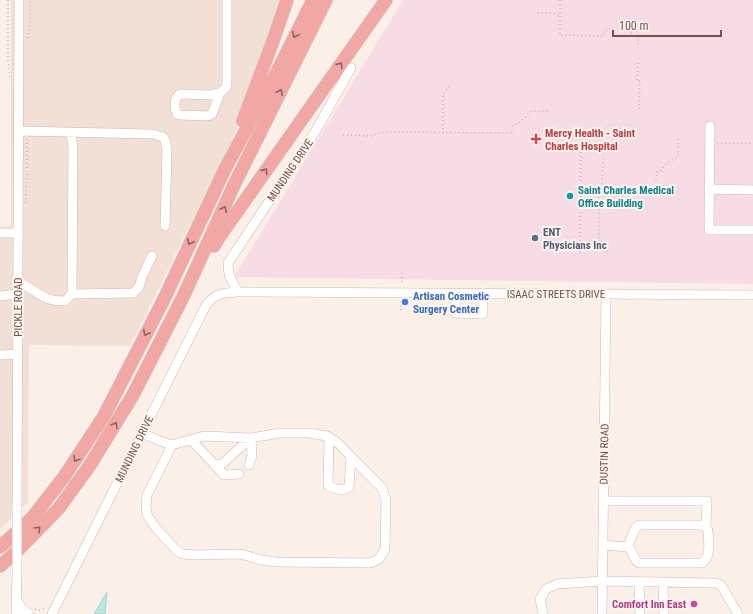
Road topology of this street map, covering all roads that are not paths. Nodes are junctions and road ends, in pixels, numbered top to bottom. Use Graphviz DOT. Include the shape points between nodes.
graph roads {
  1 [pos="19,0"];
  2 [pos="227,0"];
  3 [pos="287,0"];
  4 [pos="313,0"];
  5 [pos="326,0"];
  6 [pos="386,0"];
  7 [pos="352,68"];
  8 [pos="220,93"];
  9 [pos="710,126"];
  10 [pos="18,132"];
  11 [pos="68,132"];
  12 [pos="225,169"];
  13 [pos="709,189"];
  14 [pos="753,190"];
  15 [pos="165,226"];
  16 [pos="753,230"];
  17 [pos="0,233"];
  18 [pos="18,233"];
  19 [pos="152,256"];
  20 [pos="18,282"];
  21 [pos="238,292"];
  22 [pos="456,293"];
  23 [pos="18,294"];
  24 [pos="72,294"];
  25 [pos="483,294"];
  26 [pos="606,294"];
  27 [pos="216,295"];
  28 [pos="753,295"];
  29 [pos="0,296"];
  30 [pos="182,297"];
  31 [pos="18,354"];
  32 [pos="0,355"];
  33 [pos="142,433"];
  34 [pos="329,437"];
  35 [pos="251,438"];
  36 [pos="192,440"];
  37 [pos="172,445"];
  38 [pos="351,457"];
  39 [pos="214,464"];
  40 [pos="249,465"];
  41 [pos="239,474"];
  42 [pos="603,501"];
  43 [pos="706,527"];
  44 [pos="602,545"];
  45 [pos="0,547"];
  46 [pos="627,547"];
  47 [pos="0,566"];
  48 [pos="602,581"];
  49 [pos="639,582"];
  50 [pos="663,582"];
  51 [pos="17,597"];
  52 [pos="51,610"];
  53 [pos="30,611"];
  54 [pos="16,614"];
  55 [pos="543,614"];
  56 [pos="602,614"];
  57 [pos="640,614"];
  58 [pos="664,614"];
  59 [pos="738,614"];
  1 -- 10 [label="street, PICKLE ROAD"];
  2 -- 8 [label="street" via="228,82 225,90"];
  3 -- 12 [label="highway"];
  4 -- 12 [label="highway, one-way"];
  30 -- 5 [label="highway, one-way"];
  30 -- 6 [label="highway, one-way" via="220,236"];
  7 -- 21 [label="street, MUNDING DRIVE" via="315,132 228,263 229,275"];
  8 -- 8 [label="street" via="180,94 176,98 175,111 180,115 208,116 212,114"];
  9 -- 13 [label="street"];
  10 -- 11 [label="street"];
  10 -- 18 [label="street, PICKLE ROAD"];
  11 -- 15 [label="street" via="152,134 164,138 167,149"];
  11 -- 24 [label="street" via="71,134 73,146"];
  12 -- 45 [label="highway, one-way" via="164,299 104,416 64,477 32,518"];
  13 -- 14 [label="street"];
  13 -- 16 [label="street" via="709,230"];
  17 -- 18 [label="street"];
  18 -- 20 [label="street, PICKLE ROAD"];
  19 -- 24 [label="street" via="138,289 133,293"];
  20 -- 23 [label="street, PICKLE ROAD"];
  20 -- 24 [label="street" via="43,298 57,302 65,301"];
  21 -- 22 [label="street, ISAAC STREETS DRIVE"];
  21 -- 27 [label="street, ISAAC STREETS DRIVE"];
  22 -- 25 [label="street, ISAAC STREETS DRIVE"];
  22 -- 25 [label="street" via="455,313 483,314"];
  23 -- 29 [label="street"];
  23 -- 31 [label="street, PICKLE ROAD"];
  25 -- 26 [label="street, ISAAC STREETS DRIVE"];
  26 -- 28 [label="street, ISAAC STREETS DRIVE"];
  26 -- 42 [label="street, DUSTIN ROAD"];
  27 -- 33 [label="street, MUNDING DRIVE" via="207,303"];
  47 -- 30 [label="highway, one-way" via="59,508 90,465 133,395"];
  31 -- 32 [label="street"];
  31 -- 51 [label="street, PICKLE ROAD, bridge"];
  33 -- 37 [label="street"];
  33 -- 52 [label="street, MUNDING DRIVE"];
  34 -- 35 [label="street" via="279,432"];
  34 -- 38 [label="street"];
  34 -- 38 [label="street" via="328,485 344,490 349,487"];
  35 -- 36 [label="street" via="204,436"];
  35 -- 39 [label="street" via="223,463"];
  35 -- 40 [label="street" via="252,456"];
  36 -- 37 [label="street"];
  36 -- 39 [label="street"];
  37 -- 38 [label="street" via="147,495 147,515 156,528 182,554 242,554 276,562 370,563 379,559 385,550 386,500 382,488"];
  39 -- 41 [label="street" via="224,475"];
  42 -- 43 [label="street" via="707,501"];
  42 -- 44 [label="street, DUSTIN ROAD"];
  43 -- 46 [label="street" via="639,525"];
  43 -- 46 [label="street" via="708,553 702,562 639,563"];
  44 -- 46 [label="street"];
  44 -- 48 [label="street, DUSTIN ROAD"];
  48 -- 49 [label="street"];
  48 -- 55 [label="street" via="557,584 546,590 540,599"];
  48 -- 56 [label="street, DUSTIN ROAD"];
  49 -- 50 [label="street"];
  49 -- 57 [label="street"];
  50 -- 58 [label="street"];
  50 -- 59 [label="street" via="715,583 721,586"];
  51 -- 53 [label="street" via="22,609"];
  51 -- 54 [label="street, PICKLE ROAD"];
}
